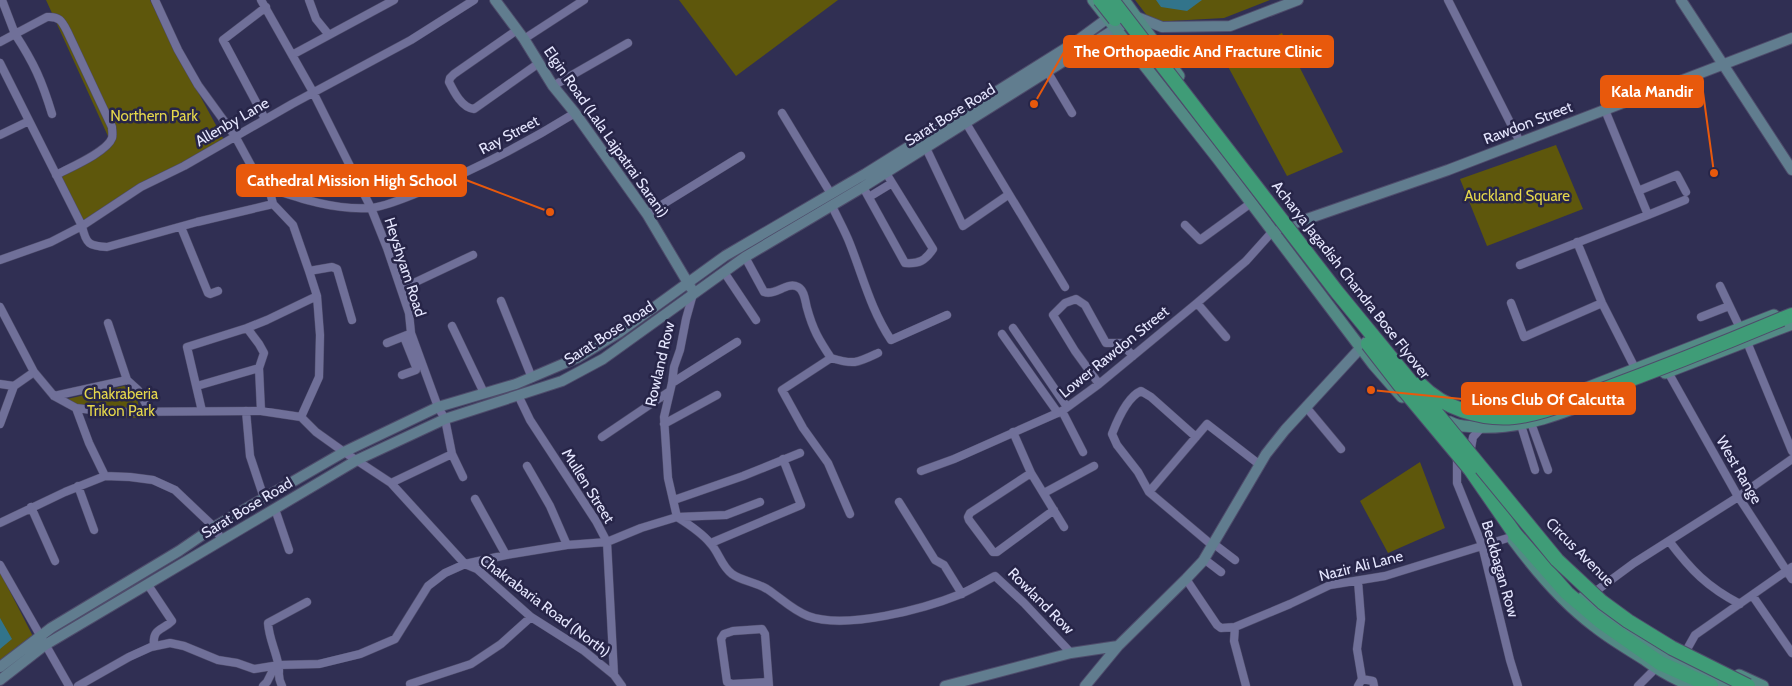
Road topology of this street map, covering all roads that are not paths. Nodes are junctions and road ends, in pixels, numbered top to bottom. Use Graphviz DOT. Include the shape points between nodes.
graph roads {
  1 [pos="2,0"];
  2 [pos="155,0"];
  3 [pos="309,0"];
  4 [pos="394,0"];
  5 [pos="474,0"];
  6 [pos="495,0"];
  7 [pos="584,0"];
  8 [pos="1093,0"];
  9 [pos="1100,0"];
  10 [pos="1112,0"];
  11 [pos="1298,0"];
  12 [pos="1448,0"];
  13 [pos="1681,0"];
  14 [pos="1126,2"];
  15 [pos="264,4"];
  16 [pos="1137,17"];
  17 [pos="1107,18"];
  18 [pos="1115,29"];
  19 [pos="517,30"];
  20 [pos="15,34"];
  21 [pos="329,35"];
  22 [pos="1792,38"];
  23 [pos="524,39"];
  24 [pos="0,42"];
  25 [pos="628,43"];
  26 [pos="292,55"];
  27 [pos="0,63"];
  28 [pos="539,64"];
  29 [pos="1723,64"];
  30 [pos="1047,71"];
  31 [pos="553,86"];
  32 [pos="313,92"];
  33 [pos="1604,110"];
  34 [pos="575,113"];
  35 [pos="1072,113"];
  36 [pos="52,114"];
  37 [pos="782,114"];
  38 [pos="265,119"];
  39 [pos="29,121"];
  40 [pos="966,123"];
  41 [pos="0,135"];
  42 [pos="235,136"];
  43 [pos="1520,142"];
  44 [pos="926,148"];
  45 [pos="741,156"];
  46 [pos="1792,170"];
  47 [pos="886,173"];
  48 [pos="56,175"];
  49 [pos="892,183"];
  50 [pos="863,187"];
  51 [pos="269,188"];
  52 [pos="1638,191"];
  53 [pos="831,194"];
  54 [pos="869,196"];
  55 [pos="1008,196"];
  56 [pos="1251,203"];
  57 [pos="274,204"];
  58 [pos="832,206"];
  59 [pos="371,208"];
  60 [pos="646,214"];
  61 [pos="1648,215"];
  62 [pos="1290,224"];
  63 [pos="82,226"];
  64 [pos="1185,226"];
  65 [pos="181,227"];
  66 [pos="1273,231"];
  67 [pos="1577,242"];
  68 [pos="473,255"];
  69 [pos="745,257"];
  70 [pos="0,260"];
  71 [pos="1520,265"];
  72 [pos="309,271"];
  73 [pos="724,272"];
  74 [pos="688,283"];
  75 [pos="1720,286"];
  76 [pos="1065,287"];
  77 [pos="401,290"];
  78 [pos="218,291"];
  79 [pos="694,292"];
  80 [pos="316,296"];
  81 [pos="501,301"];
  82 [pos="1197,303"];
  83 [pos="1602,303"];
  84 [pos="1511,304"];
  85 [pos="1729,306"];
  86 [pos="0,307"];
  87 [pos="947,315"];
  88 [pos="1701,318"];
  89 [pos="1360,319"];
  90 [pos="352,320"];
  91 [pos="756,320"];
  92 [pos="1790,320"];
  93 [pos="108,323"];
  94 [pos="452,326"];
  95 [pos="247,328"];
  96 [pos="1013,328"];
  97 [pos="1740,328"];
  98 [pos="1002,334"];
  99 [pos="1376,334"];
  100 [pos="408,335"];
  101 [pos="1226,337"];
  102 [pos="737,342"];
  103 [pos="1747,342"];
  104 [pos="387,344"];
  105 [pos="1361,347"];
  106 [pos="1386,347"];
  107 [pos="878,353"];
  108 [pos="1133,356"];
  109 [pos="831,358"];
  110 [pos="419,365"];
  111 [pos="260,368"];
  112 [pos="1635,368"];
  113 [pos="34,372"];
  114 [pos="1668,372"];
  115 [pos="402,376"];
  116 [pos="532,378"];
  117 [pos="127,380"];
  118 [pos="1641,382"];
  119 [pos="0,384"];
  120 [pos="1099,384"];
  121 [pos="14,386"];
  122 [pos="197,386"];
  123 [pos="671,387"];
  124 [pos="484,393"];
  125 [pos="717,394"];
  126 [pos="518,395"];
  127 [pos="54,396"];
  128 [pos="438,407"];
  129 [pos="1306,407"];
  130 [pos="76,408"];
  131 [pos="1062,410"];
  132 [pos="1438,410"];
  133 [pos="202,411"];
  134 [pos="246,411"];
  135 [pos="261,411"];
  136 [pos="150,412"];
  137 [pos="301,418"];
  138 [pos="445,419"];
  139 [pos="1450,422"];
  140 [pos="0,424"];
  141 [pos="664,424"];
  142 [pos="1424,424"];
  143 [pos="1526,424"];
  144 [pos="1482,427"];
  145 [pos="1013,432"];
  146 [pos="602,437"];
  147 [pos="1196,437"];
  148 [pos="1436,437"];
  149 [pos="1471,448"];
  150 [pos="1341,449"];
  151 [pos="1792,451"];
  152 [pos="344,452"];
  153 [pos="1083,452"];
  154 [pos="800,453"];
  155 [pos="452,454"];
  156 [pos="1792,458"];
  157 [pos="783,459"];
  158 [pos="357,460"];
  159 [pos="1457,460"];
  160 [pos="1260,465"];
  161 [pos="527,466"];
  162 [pos="1094,466"];
  163 [pos="1470,469"];
  164 [pos="1535,470"];
  165 [pos="1548,470"];
  166 [pos="921,471"];
  167 [pos="1031,472"];
  168 [pos="105,476"];
  169 [pos="463,477"];
  170 [pos="390,483"];
  171 [pos="78,486"];
  172 [pos="1149,492"];
  173 [pos="1044,493"];
  174 [pos="1738,497"];
  175 [pos="264,498"];
  176 [pos="475,499"];
  177 [pos="674,500"];
  178 [pos="760,502"];
  179 [pos="900,502"];
  180 [pos="31,507"];
  181 [pos="275,509"];
  182 [pos="1054,510"];
  183 [pos="850,514"];
  184 [pos="677,517"];
  185 [pos="0,523"];
  186 [pos="214,527"];
  187 [pos="1064,527"];
  188 [pos="94,530"];
  189 [pos="1511,537"];
  190 [pos="222,540"];
  191 [pos="1669,541"];
  192 [pos="607,542"];
  193 [pos="711,543"];
  194 [pos="567,544"];
  195 [pos="1213,545"];
  196 [pos="1482,545"];
  197 [pos="289,550"];
  198 [pos="506,555"];
  199 [pos="1204,559"];
  200 [pos="1235,560"];
  201 [pos="55,561"];
  202 [pos="465,564"];
  203 [pos="0,565"];
  204 [pos="1789,569"];
  205 [pos="1221,572"];
  206 [pos="1186,579"];
  207 [pos="1792,579"];
  208 [pos="1358,581"];
  209 [pos="148,585"];
  210 [pos="1596,591"];
  211 [pos="962,594"];
  212 [pos="1752,595"];
  213 [pos="307,602"];
  214 [pos="1740,604"];
  215 [pos="532,617"];
  216 [pos="1235,627"];
  217 [pos="43,641"];
  218 [pos="154,646"];
  219 [pos="1118,646"];
  220 [pos="1686,651"];
  221 [pos="1071,653"];
  222 [pos="1792,653"];
  223 [pos="277,665"];
  224 [pos="0,667"];
  225 [pos="1656,668"];
  226 [pos="614,675"];
  227 [pos="0,680"];
  228 [pos="1360,683"];
  229 [pos="410,684"];
  230 [pos="768,684"];
  231 [pos="69,686"];
  232 [pos="78,686"];
  233 [pos="263,686"];
  234 [pos="282,686"];
  235 [pos="622,686"];
  236 [pos="945,686"];
  237 [pos="1085,686"];
  238 [pos="1246,686"];
  239 [pos="1374,686"];
  240 [pos="1518,686"];
  241 [pos="1638,686"];
  242 [pos="1692,686"];
  243 [pos="1711,686"];
  244 [pos="1728,686"];
  245 [pos="1748,686"];
  246 [pos="1763,686"];
  1 -- 20 [label="street"];
  2 -- 42 [label="street" via="198,85"];
  3 -- 21 [label="street" via="316,18"];
  4 -- 21 [label="street"];
  5 -- 32 [label="street, Allenby Lane" via="411,40"];
  6 -- 19 [label="main road, Elgin Road (Lala Lajpatrai Sarani)"];
  7 -- 23 [label="street"];
  8 -- 17 [label="main road"];
  9 -- 163 [label="highway, Acharya Jagadish Chandra Bose Flyover, bridge" via="1399,384"];
  10 -- 89 [label="highway, Acharya Jagadish Chandra Bose Flyover, bridge"];
  11 -- 16 [label="main road" via="1230,26 1162,27"];
  12 -- 43 [label="street"];
  13 -- 29 [label="main road"];
  14 -- 16 [label="main road, Circus Avenue"];
  14 -- 17 [label="main road"];
  15 -- 26 [label="street, Heyshyam Road"];
  15 -- 38 [label="street, Heyshyam Road" via="223,40"];
  16 -- 18 [label="main road, Sarat Bose Road"];
  16 -- 62 [label="main road, Circus Avenue"];
  17 -- 18 [label="main road"];
  17 -- 53 [label="main road" via="1074,43"];
  18 -- 30 [label="main road, Sarat Bose Road"];
  18 -- 56 [label="main road"];
  19 -- 23 [label="main road, Elgin Road (Lala Lajpatrai Sarani)"];
  19 -- 28 [label="street" via="454,74 449,82 452,87 468,109 474,109"];
  20 -- 24 [label="street"];
  20 -- 36 [label="street" via="39,74"];
  20 -- 48 [label="street" via="47,18 62,21 112,126 112,139 104,149"];
  21 -- 26 [label="street"];
  22 -- 29 [label="main road, Rawdon Street"];
  23 -- 28 [label="main road, Elgin Road (Lala Lajpatrai Sarani)"];
  25 -- 31 [label="street"];
  26 -- 32 [label="street, Heyshyam Road"];
  27 -- 39 [label="street"];
  28 -- 31 [label="main road, Elgin Road (Lala Lajpatrai Sarani)"];
  29 -- 33 [label="main road, Rawdon Street"];
  29 -- 46 [label="main road"];
  30 -- 35 [label="street"];
  30 -- 40 [label="main road, Sarat Bose Road"];
  31 -- 34 [label="main road, Elgin Road (Lala Lajpatrai Sarani)"];
  32 -- 38 [label="street, Allenby Lane"];
  32 -- 59 [label="street, Heyshyam Road"];
  33 -- 43 [label="main road, Rawdon Street"];
  33 -- 52 [label="street"];
  34 -- 59 [label="street, Ray Street" via="481,166 407,197"];
  34 -- 60 [label="main road, Elgin Road (Lala Lajpatrai Sarani)"];
  37 -- 53 [label="street"];
  38 -- 42 [label="street, Allenby Lane"];
  39 -- 41 [label="street"];
  39 -- 48 [label="street"];
  40 -- 44 [label="main road, Sarat Bose Road"];
  40 -- 55 [label="street"];
  42 -- 51 [label="street" via="253,169"];
  42 -- 63 [label="street, Allenby Lane" via="141,187"];
  43 -- 62 [label="main road, Rawdon Street"];
  44 -- 47 [label="main road, Sarat Bose Road"];
  44 -- 55 [label="street" via="963,226"];
  45 -- 60 [label="street"];
  47 -- 49 [label="street"];
  47 -- 50 [label="main road, Sarat Bose Road"];
  48 -- 63 [label="street"];
  49 -- 54 [label="street"];
  49 -- 54 [label="street" via="933,250 926,259 917,264 905,263"];
  50 -- 54 [label="street"];
  50 -- 58 [label="main road, Sarat Bose Road"];
  51 -- 57 [label="street"];
  51 -- 59 [label="street" via="334,206"];
  52 -- 61 [label="street"];
  52 -- 61 [label="street" via="1677,175 1686,196"];
  53 -- 74 [label="main road" via="725,256"];
  55 -- 76 [label="street"];
  56 -- 64 [label="street" via="1200,240"];
  56 -- 66 [label="main road"];
  57 -- 65 [label="street"];
  57 -- 72 [label="street" via="292,225"];
  58 -- 69 [label="main road, Sarat Bose Road"];
  58 -- 87 [label="street" via="874,308 891,340"];
  59 -- 77 [label="street, Heyshyam Road"];
  60 -- 74 [label="main road, Elgin Road (Lala Lajpatrai Sarani)"];
  61 -- 67 [label="street"];
  62 -- 66 [label="main road, Rawdon Street"];
  62 -- 99 [label="main road, Circus Avenue"];
  63 -- 65 [label="street" via="85,239 92,246 107,247"];
  63 -- 70 [label="street, Allenby Lane" via="51,242"];
  65 -- 78 [label="street" via="208,293"];
  66 -- 82 [label="street, Lower Rawdon Street" via="1246,261"];
  66 -- 105 [label="main road"];
  67 -- 71 [label="street"];
  67 -- 83 [label="street"];
  68 -- 77 [label="street"];
  69 -- 73 [label="main road, Sarat Bose Road"];
  69 -- 109 [label="street" via="764,292 792,286 803,292 813,330"];
  72 -- 80 [label="street"];
  72 -- 90 [label="street" via="336,268"];
  73 -- 79 [label="main road, Sarat Bose Road"];
  73 -- 91 [label="street"];
  74 -- 79 [label="main road"];
  74 -- 116 [label="main road" via="620,332 577,358"];
  75 -- 85 [label="street"];
  77 -- 100 [label="street, Heyshyam Road" via="409,313"];
  79 -- 123 [label="street, Rowland Row"];
  79 -- 126 [label="main road, Sarat Bose Road" via="602,358 562,381"];
  80 -- 95 [label="street"];
  80 -- 137 [label="street" via="320,335 319,377"];
  81 -- 116 [label="street"];
  82 -- 101 [label="street"];
  82 -- 108 [label="street, Lower Rawdon Street"];
  83 -- 84 [label="street" via="1524,337"];
  83 -- 112 [label="street"];
  85 -- 88 [label="street"];
  85 -- 97 [label="street"];
  86 -- 113 [label="street"];
  89 -- 106 [label="highway, bridge"];
  89 -- 245 [label="highway, Acharya Jagadish Chandra Bose Flyover, bridge" via="1539,539 1575,577 1602,602 1654,639"];
  92 -- 97 [label="main road" via="1777,314"];
  92 -- 103 [label="main road"];
  92 -- 106 [label="highway, bridge" via="1533,414 1513,417 1482,415 1446,403 1424,388"];
  93 -- 117 [label="street"];
  94 -- 124 [label="street"];
  95 -- 111 [label="street" via="264,353"];
  95 -- 122 [label="street" via="187,347"];
  96 -- 131 [label="street"];
  97 -- 112 [label="main road"];
  98 -- 131 [label="street"];
  99 -- 105 [label="main road"];
  99 -- 106 [label="main road, Circus Avenue"];
  100 -- 104 [label="street"];
  100 -- 110 [label="street, Heyshyam Road"];
  102 -- 123 [label="street"];
  103 -- 114 [label="main road"];
  103 -- 151 [label="street"];
  105 -- 129 [label="main road"];
  105 -- 142 [label="main road"];
  106 -- 132 [label="main road, Circus Avenue"];
  107 -- 109 [label="street" via="849,364"];
  108 -- 120 [label="street, Lower Rawdon Street"];
  108 -- 120 [label="street" via="1121,343 1106,343 1085,305 1076,300 1065,303 1053,315"];
  109 -- 183 [label="street" via="782,390 828,463"];
  110 -- 115 [label="street" via="416,370"];
  110 -- 128 [label="street, Heyshyam Road"];
  111 -- 122 [label="street"];
  111 -- 135 [label="street"];
  112 -- 118 [label="street"];
  112 -- 132 [label="main road" via="1524,409"];
  113 -- 121 [label="street"];
  113 -- 127 [label="street"];
  114 -- 118 [label="main road"];
  114 -- 174 [label="street, West Range"];
  116 -- 124 [label="main road"];
  117 -- 127 [label="street"];
  117 -- 136 [label="street" via="138,390"];
  118 -- 143 [label="main road"];
  119 -- 121 [label="street"];
  120 -- 131 [label="street, Lower Rawdon Street"];
  121 -- 140 [label="street"];
  122 -- 133 [label="street"];
  123 -- 141 [label="street, Rowland Row"];
  123 -- 146 [label="street"];
  124 -- 128 [label="main road"];
  125 -- 141 [label="street"];
  126 -- 138 [label="main road, Sarat Bose Road"];
  126 -- 192 [label="street, Mullen Street" via="530,420 593,515"];
  127 -- 130 [label="street"];
  128 -- 138 [label="street, Heyshyam Road"];
  128 -- 152 [label="main road"];
  129 -- 150 [label="street"];
  129 -- 160 [label="main road"];
  130 -- 136 [label="street"];
  130 -- 168 [label="street"];
  131 -- 145 [label="street, Lower Rawdon Street"];
  131 -- 153 [label="street"];
  132 -- 139 [label="main road, Circus Avenue"];
  132 -- 142 [label="main road"];
  133 -- 134 [label="street"];
  133 -- 136 [label="street"];
  134 -- 135 [label="street"];
  134 -- 175 [label="street" via="250,456"];
  135 -- 137 [label="street"];
  137 -- 152 [label="street, Chakrabaria Road (North)"];
  138 -- 155 [label="street, Heyshyam Road"];
  138 -- 158 [label="main road, Sarat Bose Road"];
  139 -- 144 [label="main road"];
  139 -- 148 [label="main road"];
  139 -- 149 [label="main road, Circus Avenue"];
  141 -- 177 [label="street, Rowland Row" via="668,478"];
  142 -- 148 [label="main road"];
  143 -- 144 [label="main road"];
  143 -- 164 [label="street"];
  143 -- 165 [label="street"];
  144 -- 149 [label="street" via="1473,437"];
  145 -- 166 [label="street, Lower Rawdon Street"];
  145 -- 167 [label="street"];
  147 -- 160 [label="street" via="1207,424"];
  147 -- 172 [label="street"];
  147 -- 172 [label="street" via="1146,393 1137,393 1118,418 1112,434"];
  148 -- 159 [label="main road"];
  149 -- 159 [label="street"];
  149 -- 210 [label="main road, Circus Avenue" via="1550,546"];
  152 -- 158 [label="street, Chakrabaria Road (North)"];
  152 -- 175 [label="main road"];
  154 -- 157 [label="street"];
  155 -- 169 [label="street, Heyshyam Road"];
  155 -- 170 [label="street"];
  156 -- 174 [label="street"];
  157 -- 177 [label="street"];
  157 -- 193 [label="street" via="801,506"];
  158 -- 170 [label="street, Chakrabaria Road (North)"];
  158 -- 181 [label="main road, Sarat Bose Road"];
  159 -- 189 [label="main road"];
  159 -- 196 [label="street, Beckbagan Row" via="1457,483"];
  160 -- 195 [label="main road"];
  161 -- 194 [label="street"];
  162 -- 173 [label="street"];
  163 -- 243 [label="highway" via="1515,534 1567,593 1600,621 1660,663"];
  163 -- 244 [label="main road, Acharya Jagadish Chandra Bose Flyover" via="1564,582 1627,632"];
  167 -- 173 [label="street"];
  167 -- 182 [label="street" via="970,513 969,520 993,552 997,552"];
  168 -- 171 [label="street"];
  168 -- 186 [label="street" via="164,484 175,490"];
  170 -- 202 [label="street, Chakrabaria Road (North)"];
  171 -- 180 [label="street"];
  171 -- 188 [label="street"];
  172 -- 195 [label="street"];
  173 -- 182 [label="street"];
  174 -- 191 [label="street"];
  174 -- 204 [label="street, West Range"];
  175 -- 186 [label="main road"];
  176 -- 198 [label="street"];
  177 -- 184 [label="street, Rowland Row"];
  178 -- 184 [label="street" via="726,515"];
  179 -- 211 [label="street" via="934,560 944,565"];
  180 -- 185 [label="street"];
  180 -- 201 [label="street"];
  181 -- 190 [label="main road, Sarat Bose Road"];
  181 -- 197 [label="street"];
  182 -- 187 [label="street"];
  184 -- 192 [label="street"];
  184 -- 193 [label="street, Rowland Row"];
  186 -- 190 [label="street"];
  186 -- 217 [label="main road" via="51,628"];
  189 -- 196 [label="street, Nazir Ali Lane"];
  189 -- 225 [label="main road" via="1526,558 1593,626"];
  190 -- 209 [label="main road, Sarat Bose Road"];
  191 -- 210 [label="street"];
  191 -- 214 [label="street" via="1699,578"];
  192 -- 194 [label="street"];
  192 -- 226 [label="street, Mullen Street"];
  193 -- 211 [label="street, Rowland Row" via="730,573 768,590 806,616 818,619 845,621 877,617"];
  194 -- 198 [label="street"];
  195 -- 199 [label="main road"];
  195 -- 200 [label="street"];
  196 -- 208 [label="street, Nazir Ali Lane"];
  196 -- 240 [label="street, Beckbagan Row"];
  198 -- 202 [label="street"];
  199 -- 205 [label="street"];
  199 -- 206 [label="main road"];
  202 -- 215 [label="street, Chakrabaria Road (North)" via="486,575"];
  202 -- 223 [label="street" via="428,586 395,639 360,654 319,664"];
  203 -- 217 [label="street"];
  204 -- 207 [label="street, West Range"];
  204 -- 212 [label="street"];
  206 -- 216 [label="street" via="1217,625 1221,628"];
  206 -- 219 [label="main road"];
  208 -- 216 [label="street, Nazir Ali Lane" via="1330,585"];
  208 -- 228 [label="street"];
  209 -- 217 [label="main road, Sarat Bose Road"];
  209 -- 218 [label="street" via="172,621 155,632"];
  210 -- 220 [label="main road, Circus Avenue" via="1645,627"];
  211 -- 221 [label="street, Rowland Row" via="995,576"];
  212 -- 214 [label="street"];
  212 -- 222 [label="street"];
  213 -- 223 [label="street" via="268,623"];
  214 -- 220 [label="street" via="1695,635"];
  215 -- 226 [label="street, Chakrabaria Road (North)" via="583,650"];
  215 -- 229 [label="street" via="471,664"];
  216 -- 238 [label="street" via="1234,641"];
  217 -- 224 [label="main road"];
  217 -- 227 [label="main road, Sarat Bose Road"];
  217 -- 231 [label="street"];
  218 -- 223 [label="street" via="170,642 254,669"];
  218 -- 232 [label="street"];
  219 -- 221 [label="main road"];
  219 -- 237 [label="main road"];
  220 -- 246 [label="main road, Circus Avenue"];
  221 -- 236 [label="main road"];
  223 -- 233 [label="street"];
  223 -- 234 [label="street" via="277,677"];
  225 -- 241 [label="street"];
  225 -- 242 [label="main road"];
  226 -- 235 [label="street"];
  228 -- 239 [label="street" via="1373,681"];
  230 -- 230 [label="street" via="762,629 724,634 721,639 727,682"];
}
